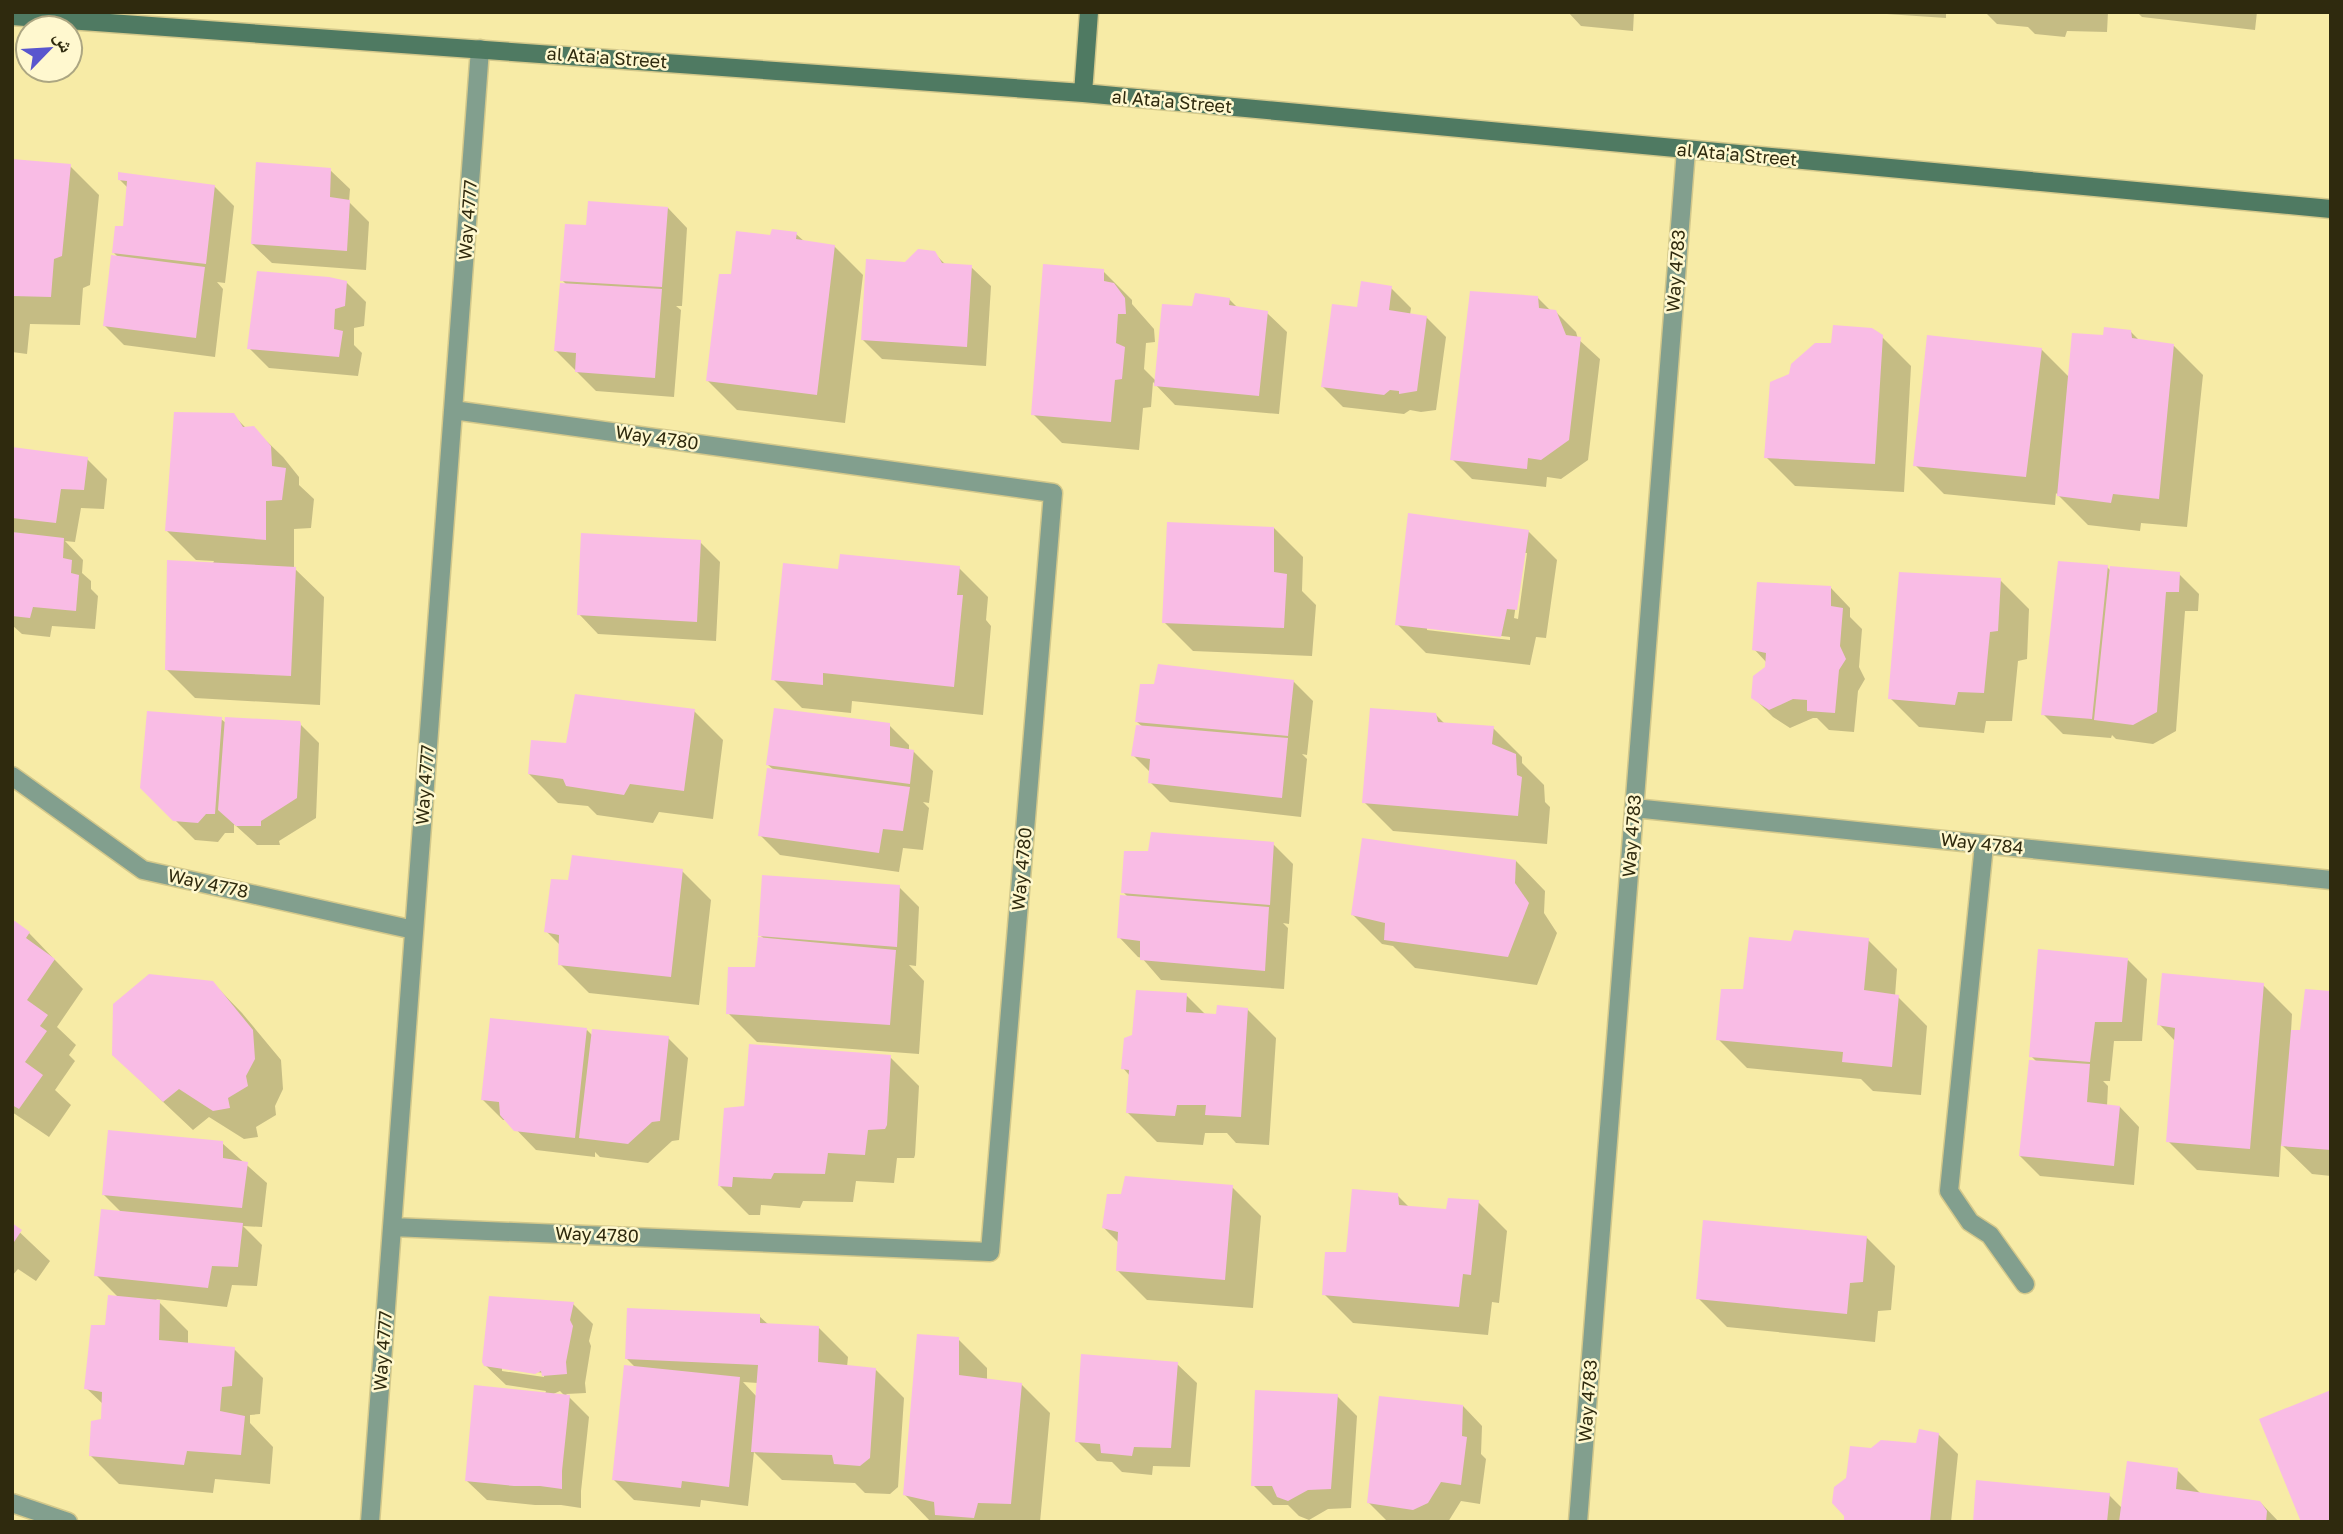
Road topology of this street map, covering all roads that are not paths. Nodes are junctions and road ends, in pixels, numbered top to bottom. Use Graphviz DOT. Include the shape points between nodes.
graph roads {
  1 [pos="1089,12"];
  2 [pos="12,16"];
  3 [pos="480,49"];
  4 [pos="1083,93"];
  5 [pos="1686,150"];
  6 [pos="2331,209"];
  7 [pos="453,410"];
  8 [pos="19,780"];
  9 [pos="1634,808"];
  10 [pos="1984,845"];
  11 [pos="2331,880"];
  12 [pos="414,930"];
  13 [pos="392,1227"];
  14 [pos="2025,1284"];
  15 [pos="12,1503"];
  16 [pos="68,1522"];
  17 [pos="370,1522"];
  18 [pos="1578,1522"];
  1 -- 4 [label="street"];
  2 -- 3 [label="street, al Ata'a Street"];
  3 -- 4 [label="street, al Ata'a Street"];
  3 -- 7 [label="street, Way 4777"];
  4 -- 5 [label="street, al Ata'a Street"];
  5 -- 6 [label="street, al Ata'a Street"];
  5 -- 9 [label="street, Way 4783"];
  7 -- 12 [label="street, Way 4777"];
  7 -- 13 [label="street, Way 4780" via="1053,493 990,1252"];
  8 -- 12 [label="street, Way 4778" via="143,870"];
  9 -- 10 [label="street, Way 4784"];
  9 -- 18 [label="street, Way 4783"];
  10 -- 11 [label="street, Way 4784"];
  10 -- 14 [label="street" via="1949,1191 1970,1222 1990,1235"];
  12 -- 13 [label="street, Way 4777"];
  13 -- 17 [label="street, Way 4777"];
  15 -- 16 [label="street"];
}
